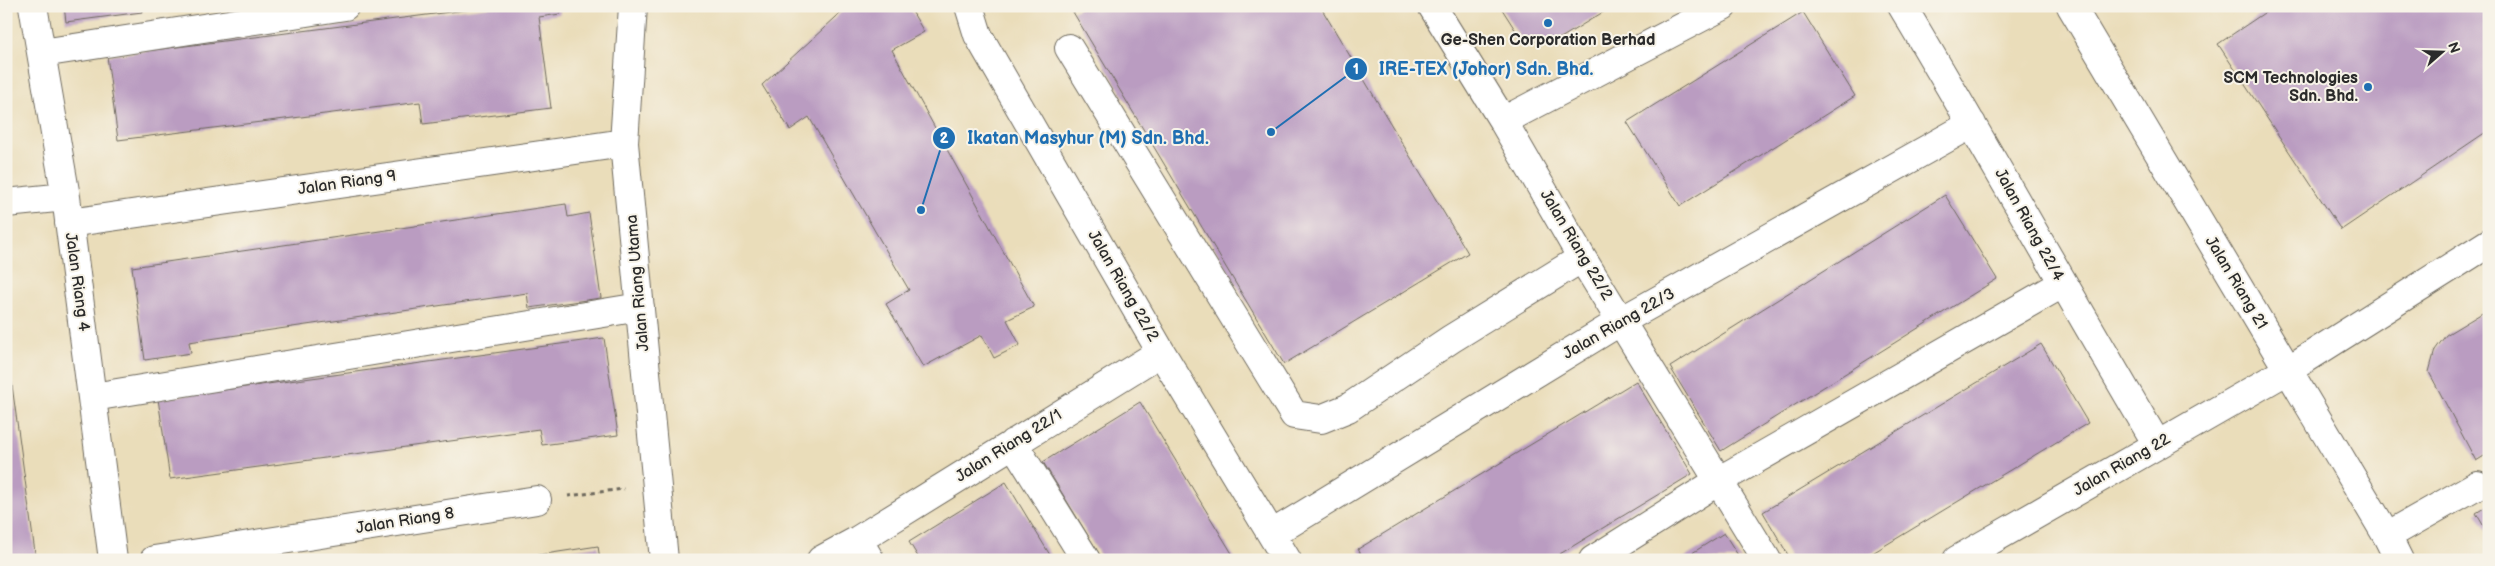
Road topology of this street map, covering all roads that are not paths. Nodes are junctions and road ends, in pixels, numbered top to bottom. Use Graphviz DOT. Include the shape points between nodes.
graph roads {
  1 [pos="33,6"];
  2 [pos="345,6"];
  3 [pos="633,6"];
  4 [pos="969,6"];
  5 [pos="1432,6"];
  6 [pos="1723,6"];
  7 [pos="1902,6"];
  8 [pos="2071,6"];
  9 [pos="1069,48"];
  10 [pos="42,54"];
  11 [pos="1503,121"];
  12 [pos="1972,124"];
  13 [pos="624,143"];
  14 [pos="66,196"];
  15 [pos="6,203"];
  16 [pos="69,223"];
  17 [pos="2489,243"];
  18 [pos="1582,258"];
  19 [pos="2062,284"];
  20 [pos="640,307"];
  21 [pos="1621,321"];
  22 [pos="1161,352"];
  23 [pos="2288,370"];
  24 [pos="93,397"];
  25 [pos="1013,443"];
  26 [pos="2157,444"];
  27 [pos="1720,480"];
  28 [pos="2477,485"];
  29 [pos="537,500"];
  30 [pos="1272,534"];
  31 [pos="2393,548"];
  32 [pos="864,550"];
  33 [pos="113,560"];
  34 [pos="154,560"];
  35 [pos="664,560"];
  36 [pos="821,560"];
  37 [pos="1086,560"];
  38 [pos="1287,560"];
  39 [pos="1593,560"];
  40 [pos="1767,560"];
  41 [pos="1957,560"];
  1 -- 10 [label="street, Jalan Riang 4"];
  2 -- 10 [label="street"];
  3 -- 13 [label="street, Jalan Riang Utama"];
  4 -- 22 [label="street, Jalan Riang 22/2" via="978,35"];
  5 -- 11 [label="street, Jalan Riang 22/2"];
  6 -- 11 [label="street"];
  7 -- 12 [label="street, Jalan Riang 22/4"];
  8 -- 23 [label="street, Jalan Riang 21"];
  9 -- 18 [label="street" via="1294,415 1321,419 1348,408 1451,339"];
  10 -- 14 [label="street, Jalan Riang 4"];
  11 -- 18 [label="street, Jalan Riang 22/2"];
  12 -- 19 [label="street, Jalan Riang 22/4"];
  12 -- 21 [label="street, Jalan Riang 22/3"];
  13 -- 16 [label="street, Jalan Riang 9"];
  13 -- 20 [label="street, Jalan Riang Utama"];
  14 -- 15 [label="street"];
  14 -- 16 [label="street, Jalan Riang 4"];
  16 -- 24 [label="street, Jalan Riang 4"];
  17 -- 23 [label="street, Jalan Riang 22"];
  18 -- 21 [label="street, Jalan Riang 22/2"];
  19 -- 26 [label="street, Jalan Riang 22/4"];
  19 -- 27 [label="street"];
  20 -- 24 [label="street"];
  20 -- 35 [label="street, Jalan Riang Utama"];
  21 -- 27 [label="street, Jalan Riang 22/2"];
  21 -- 30 [label="street, Jalan Riang 22/3"];
  22 -- 25 [label="street, Jalan Riang 22/1"];
  22 -- 30 [label="street, Jalan Riang 22/2"];
  23 -- 26 [label="street, Jalan Riang 22"];
  23 -- 31 [label="street, Jalan Riang 21"];
  24 -- 33 [label="street, Jalan Riang 4"];
  25 -- 32 [label="street, Jalan Riang 22/1"];
  25 -- 37 [label="street"];
  26 -- 41 [label="street, Jalan Riang 22"];
  27 -- 39 [label="street"];
  27 -- 40 [label="street, Jalan Riang 22/2"];
  28 -- 31 [label="street"];
  29 -- 34 [label="street, Jalan Riang 8"];
  30 -- 38 [label="street, Jalan Riang 22/2"];
  32 -- 36 [label="street, Jalan Riang 22/1"];
}
